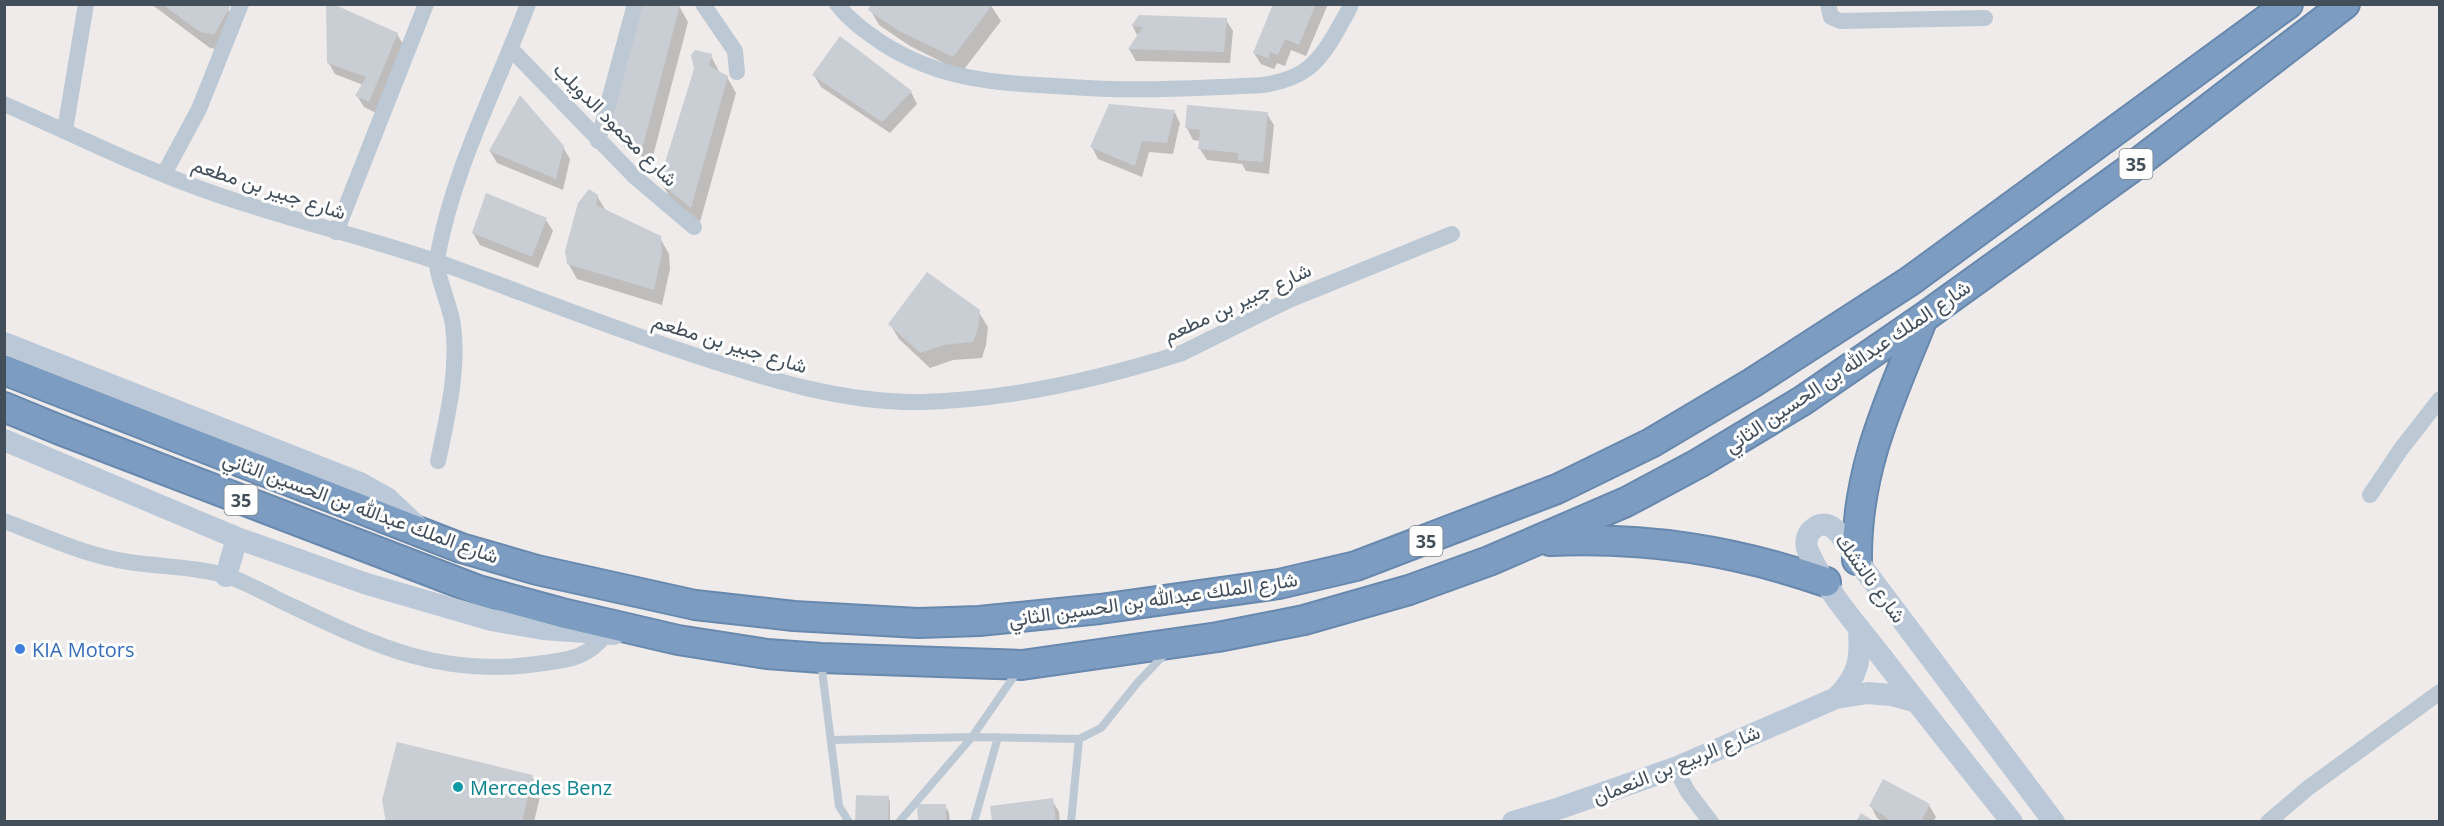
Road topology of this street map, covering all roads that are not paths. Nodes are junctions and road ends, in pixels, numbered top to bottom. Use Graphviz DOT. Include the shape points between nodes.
graph roads {
  1 [pos="86,4"];
  2 [pos="241,4"];
  3 [pos="426,4"];
  4 [pos="528,4"];
  5 [pos="635,4"];
  6 [pos="703,4"];
  7 [pos="837,4"];
  8 [pos="1351,4"];
  9 [pos="1828,4"];
  10 [pos="2288,4"];
  11 [pos="2345,4"];
  12 [pos="1985,18"];
  13 [pos="512,49"];
  14 [pos="737,72"];
  15 [pos="4,104"];
  16 [pos="64,130"];
  17 [pos="598,141"];
  18 [pos="164,174"];
  19 [pos="694,227"];
  20 [pos="336,232"];
  21 [pos="1452,234"];
  22 [pos="437,262"];
  23 [pos="1923,318"];
  24 [pos="4,343"];
  25 [pos="4,370"];
  26 [pos="2439,399"];
  27 [pos="4,407"];
  28 [pos="4,440"];
  29 [pos="438,461"];
  30 [pos="2370,495"];
  31 [pos="4,520"];
  32 [pos="426,536"];
  33 [pos="237,538"];
  34 [pos="1536,541"];
  35 [pos="1857,560"];
  36 [pos="226,576"];
  37 [pos="1826,582"];
  38 [pos="1859,628"];
  39 [pos="641,632"];
  40 [pos="605,634"];
  41 [pos="1177,643"];
  42 [pos="821,658"];
  43 [pos="1022,665"];
  44 [pos="2439,692"];
  45 [pos="1836,698"];
  46 [pos="1917,702"];
  47 [pos="972,737"];
  48 [pos="998,737"];
  49 [pos="1079,739"];
  50 [pos="831,740"];
  51 [pos="1675,768"];
  52 [pos="901,821"];
  53 [pos="849,822"];
  54 [pos="974,822"];
  55 [pos="1071,822"];
  56 [pos="1514,822"];
  57 [pos="1711,822"];
  58 [pos="2012,822"];
  59 [pos="2054,822"];
  60 [pos="2268,822"];
  1 -- 16 [label="street"];
  2 -- 18 [label="street" via="200,109"];
  3 -- 20 [label="street"];
  4 -- 13 [label="street"];
  5 -- 17 [label="street"];
  6 -- 14 [label="street" via="735,51"];
  7 -- 8 [label="street" via="868,34 933,69 999,82 1125,90 1284,82 1317,62"];
  9 -- 12 [label="street" via="1831,17 1840,21"];
  10 -- 32 [label="highway, شارع الملك عبدالله بن الحسين الثاني / 35" via="1910,280 1752,384 1651,443 1557,489 1356,566 1280,584 1042,617 857,621 695,605 537,570"];
  11 -- 23 [label="highway, شارع الملك عبدالله بن الحسين الثاني / 35" via="2120,176"];
  13 -- 17 [label="street, شارع محمود الدويلب"];
  13 -- 22 [label="street" via="462,168"];
  15 -- 16 [label="street, شارع جبير بن مطعم"];
  16 -- 18 [label="street, شارع جبير بن مطعم"];
  17 -- 19 [label="street, شارع محمود الدويلب"];
  18 -- 20 [label="street, شارع جبير بن مطعم"];
  20 -- 22 [label="street, شارع جبير بن مطعم"];
  21 -- 22 [label="street, شارع جبير بن مطعم" via="1310,291 1190,350 1159,360 1066,384 921,402 792,386 631,334"];
  22 -- 29 [label="street" via="452,317 454,343 448,410"];
  23 -- 34 [label="highway, شارع الملك عبدالله بن الحسين الثاني / 35" via="1802,401 1699,463 1626,502"];
  23 -- 35 [label="highway" via="1871,452 1858,514"];
  24 -- 32 [label="main road" via="360,483 387,498"];
  25 -- 32 [label="highway, شارع الملك عبدالله بن الحسين الثاني / 35"];
  26 -- 30 [label="street"];
  27 -- 39 [label="highway, شارع الملك عبدالله بن الحسين الثاني / 35" via="478,590"];
  28 -- 33 [label="main road"];
  31 -- 36 [label="street" via="94,554"];
  33 -- 36 [label="main road"];
  33 -- 40 [label="main road" via="470,615 543,629"];
  34 -- 37 [label="highway" via="1622,540 1705,549 1766,562"];
  34 -- 41 [label="highway, شارع الملك عبدالله بن الحسين الثاني / 35" via="1409,590 1325,614"];
  35 -- 37 [label="main road, شارع نالتشك" via="1837,529 1825,525 1813,528 1807,536 1806,549"];
  35 -- 59 [label="main road, شارع نالتشك"];
  36 -- 40 [label="street" via="387,650 431,661 476,667 521,666 575,658 592,650"];
  37 -- 38 [label="main road, شارع نالتشك"];
  38 -- 45 [label="main road, شارع الربيع بن النعمان" via="1861,655 1851,682"];
  38 -- 46 [label="main road, شارع نالتشك"];
  39 -- 40 [label="main road"];
  39 -- 42 [label="highway, شارع الملك عبدالله بن الحسين الثاني / 35" via="767,654"];
  41 -- 43 [label="highway, شارع الملك عبدالله بن الحسين الثاني / 35"];
  41 -- 49 [label="lane" via="1101,728"];
  42 -- 43 [label="highway, شارع الملك عبدالله بن الحسين الثاني / 35"];
  42 -- 50 [label="lane"];
  43 -- 47 [label="lane"];
  44 -- 60 [label="street"];
  45 -- 46 [label="main road, شارع الربيع بن النعمان" via="1868,693"];
  45 -- 51 [label="main road, شارع الربيع بن النعمان"];
  46 -- 58 [label="main road, شارع نالتشك"];
  47 -- 48 [label="lane"];
  47 -- 50 [label="lane"];
  47 -- 52 [label="lane"];
  48 -- 49 [label="lane"];
  48 -- 54 [label="lane"];
  49 -- 55 [label="lane"];
  50 -- 53 [label="lane" via="839,806"];
  51 -- 56 [label="main road, شارع الربيع بن النعمان"];
  51 -- 57 [label="street"];
}
